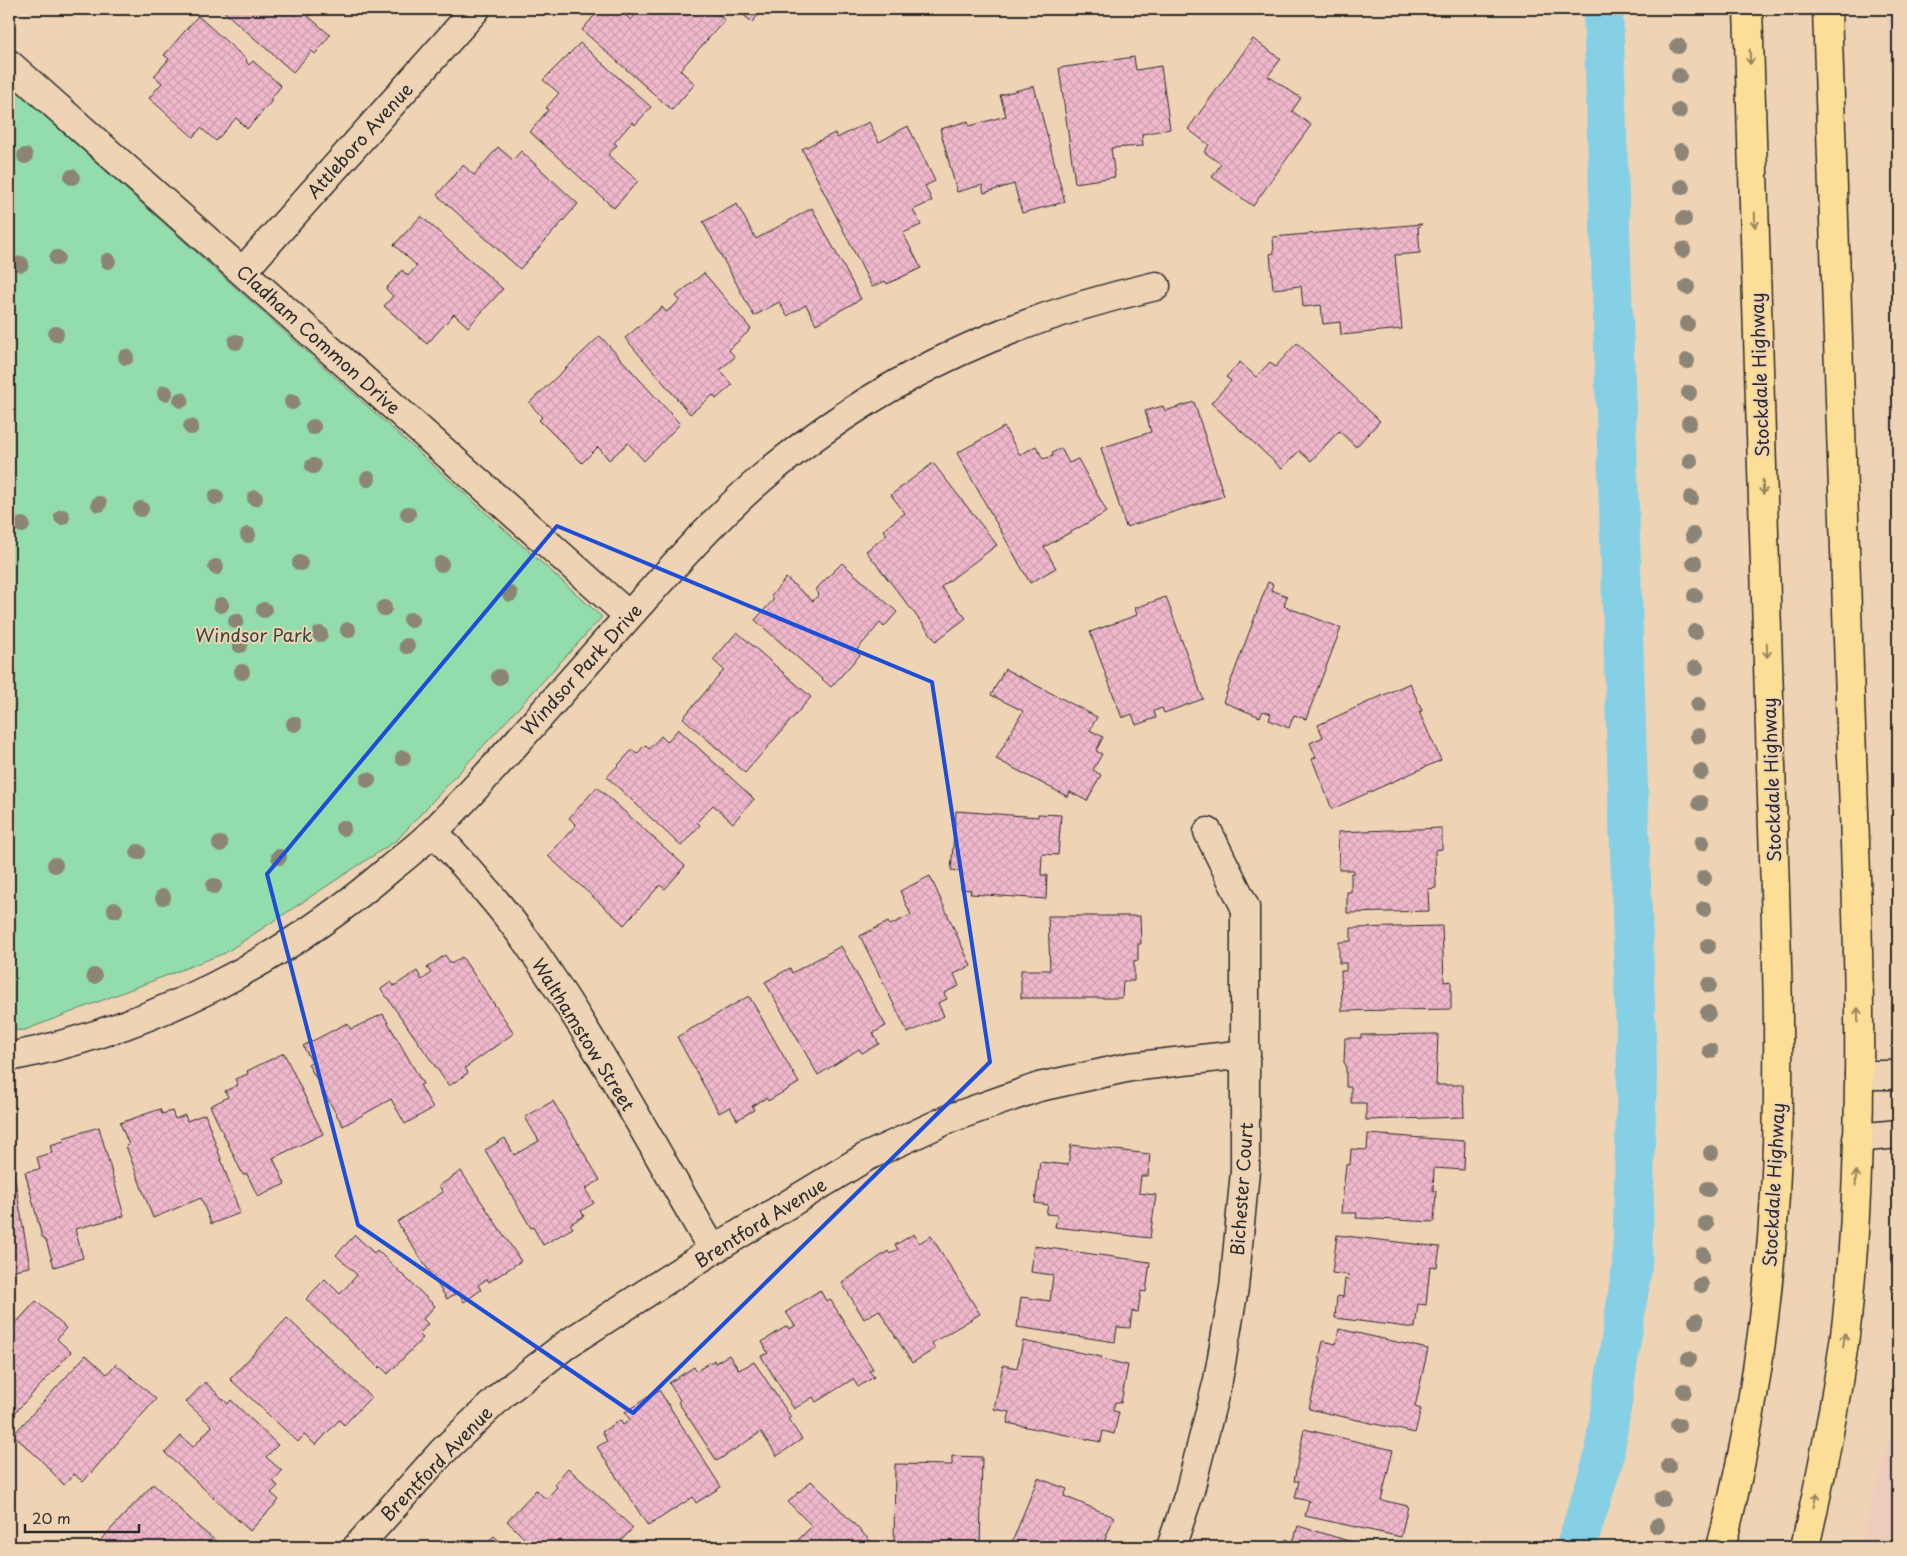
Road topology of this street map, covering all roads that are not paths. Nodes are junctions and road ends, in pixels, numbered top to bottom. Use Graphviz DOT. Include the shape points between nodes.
graph roads {
  1 [pos="476,9"];
  2 [pos="1748,9"];
  3 [pos="1827,9"];
  4 [pos="9,64"];
  5 [pos="242,271"];
  6 [pos="1156,286"];
  7 [pos="629,616"];
  8 [pos="434,832"];
  9 [pos="1208,832"];
  10 [pos="1246,1054"];
  11 [pos="9,1057"];
  12 [pos="1898,1075"];
  13 [pos="1859,1076"];
  14 [pos="1898,1134"];
  15 [pos="1858,1138"];
  16 [pos="713,1250"];
  17 [pos="357,1547"];
  18 [pos="1171,1547"];
  19 [pos="1721,1547"];
  20 [pos="1804,1547"];
  1 -- 5 [label="street, Attleboro Avenue"];
  2 -- 19 [label="main road, Stockdale Highway, one-way" via="1778,1105 1774,1203 1760,1342 1741,1465"];
  13 -- 3 [label="main road, one-way" via="1854,817"];
  4 -- 5 [label="street, Cladham Common Drive"];
  5 -- 7 [label="street, Cladham Common Drive"];
  6 -- 7 [label="street, Windsor Park Drive" via="1098,299 1012,328 930,365 852,410 779,464 718,519"];
  7 -- 8 [label="street, Windsor Park Drive"];
  8 -- 11 [label="street, Windsor Park Drive" via="348,905 274,955 232,978 124,1026"];
  8 -- 16 [label="street, Walthamstow Street" via="473,874 526,941 591,1041"];
  9 -- 10 [label="street, Bichester Court" via="1245,907"];
  10 -- 16 [label="street, Brentford Avenue" via="1130,1066 1039,1088 951,1118 866,1157"];
  10 -- 18 [label="street, Bichester Court" via="1245,1171 1234,1288 1218,1380 1189,1494"];
  12 -- 13 [label="street"];
  13 -- 15 [label="main road"];
  14 -- 15 [label="street"];
  20 -- 15 [label="main road, one-way" via="1829,1435 1846,1321"];
  16 -- 17 [label="street, Brentford Avenue" via="567,1344 504,1393 442,1452"];
}
